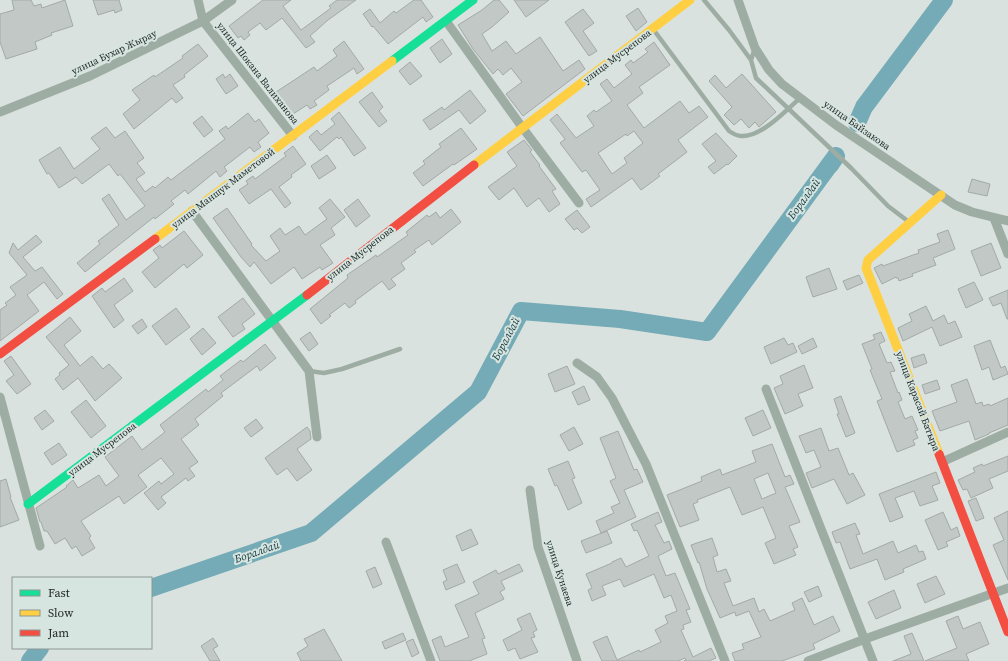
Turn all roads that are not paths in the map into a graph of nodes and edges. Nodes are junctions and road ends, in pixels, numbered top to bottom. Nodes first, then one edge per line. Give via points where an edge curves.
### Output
1 (198, 0) edge
2 (232, 0) edge
3 (472, 0) edge
4 (690, 0) edge
5 (704, 0) edge
6 (738, 0) edge
7 (203, 21) junction
8 (446, 21) junction
9 (652, 29) junction
10 (755, 48) junction
11 (751, 60) junction
12 (800, 98) junction
13 (789, 109) junction
14 (0, 112) edge
15 (522, 127) junction
16 (293, 136) junction
17 (941, 195) junction
18 (579, 202) dead end
19 (192, 210) junction
20 (994, 218) junction
21 (1008, 220) edge
22 (910, 223) junction
23 (1008, 254) edge
24 (273, 321) junction
25 (400, 349) dead end
26 (0, 354) edge
27 (578, 363) dead end
28 (309, 370) junction
29 (766, 389) dead end
30 (0, 397) edge
31 (1008, 432) edge
32 (317, 437) dead end
33 (942, 462) junction
34 (530, 490) dead end
35 (28, 504) junction
36 (386, 542) dead end
37 (40, 546) dead end
38 (1008, 588) edge
39 (993, 594) junction
40 (1008, 632) edge
41 (865, 639) junction
42 (431, 661) edge
43 (577, 661) edge
44 (725, 661) edge
45 (808, 661) edge
46 (873, 661) edge

1 - 7 street, улица Шокана Валиханова
2 - 7 street, улица Бухар Жырау
3 - 8 street, улица Маншук Маметовой
4 - 9 street, улица Мусрепова
5 - 11 lane
6 - 10 street, улица Байзакова
7 - 14 street, улица Бухар Жырау via 90,76
7 - 16 street, улица Шокана Валиханова
8 - 15 street
8 - 16 street, улица Маншук Маметовой
9 - 13 lane via 729,131 740,136 757,133
9 - 15 street, улица Мусрепова
10 - 11 lane
10 - 12 street, улица Байзакова via 769,70
11 - 13 lane via 756,78
12 - 13 lane
12 - 17 street, улица Байзакова
13 - 22 lane via 888,206
15 - 18 street
15 - 24 street, улица Мусрепова
16 - 19 street, улица Маншук Маметовой
17 - 20 street, улица Байзакова via 972,212
17 - 22 street, улица Карасай Батыра
19 - 24 street
19 - 26 street, улица Маншук Маметовой
20 - 21 street, улица Байзакова
20 - 23 street
22 - 33 street, улица Карасай Батыра via 868,260 866,268
24 - 28 street
24 - 35 street, улица Мусрепова
25 - 28 lane via 342,369 324,373
27 - 44 street via 597,378 612,398 646,464
28 - 32 street
29 - 41 street
30 - 35 street
31 - 33 street
33 - 39 street, улица Карасай Батыра
34 - 43 street, улица Кунаева via 538,548
35 - 37 street
36 - 42 street
38 - 39 street
39 - 40 street, улица Карасай Батыра
39 - 41 street
41 - 45 street
41 - 46 street

